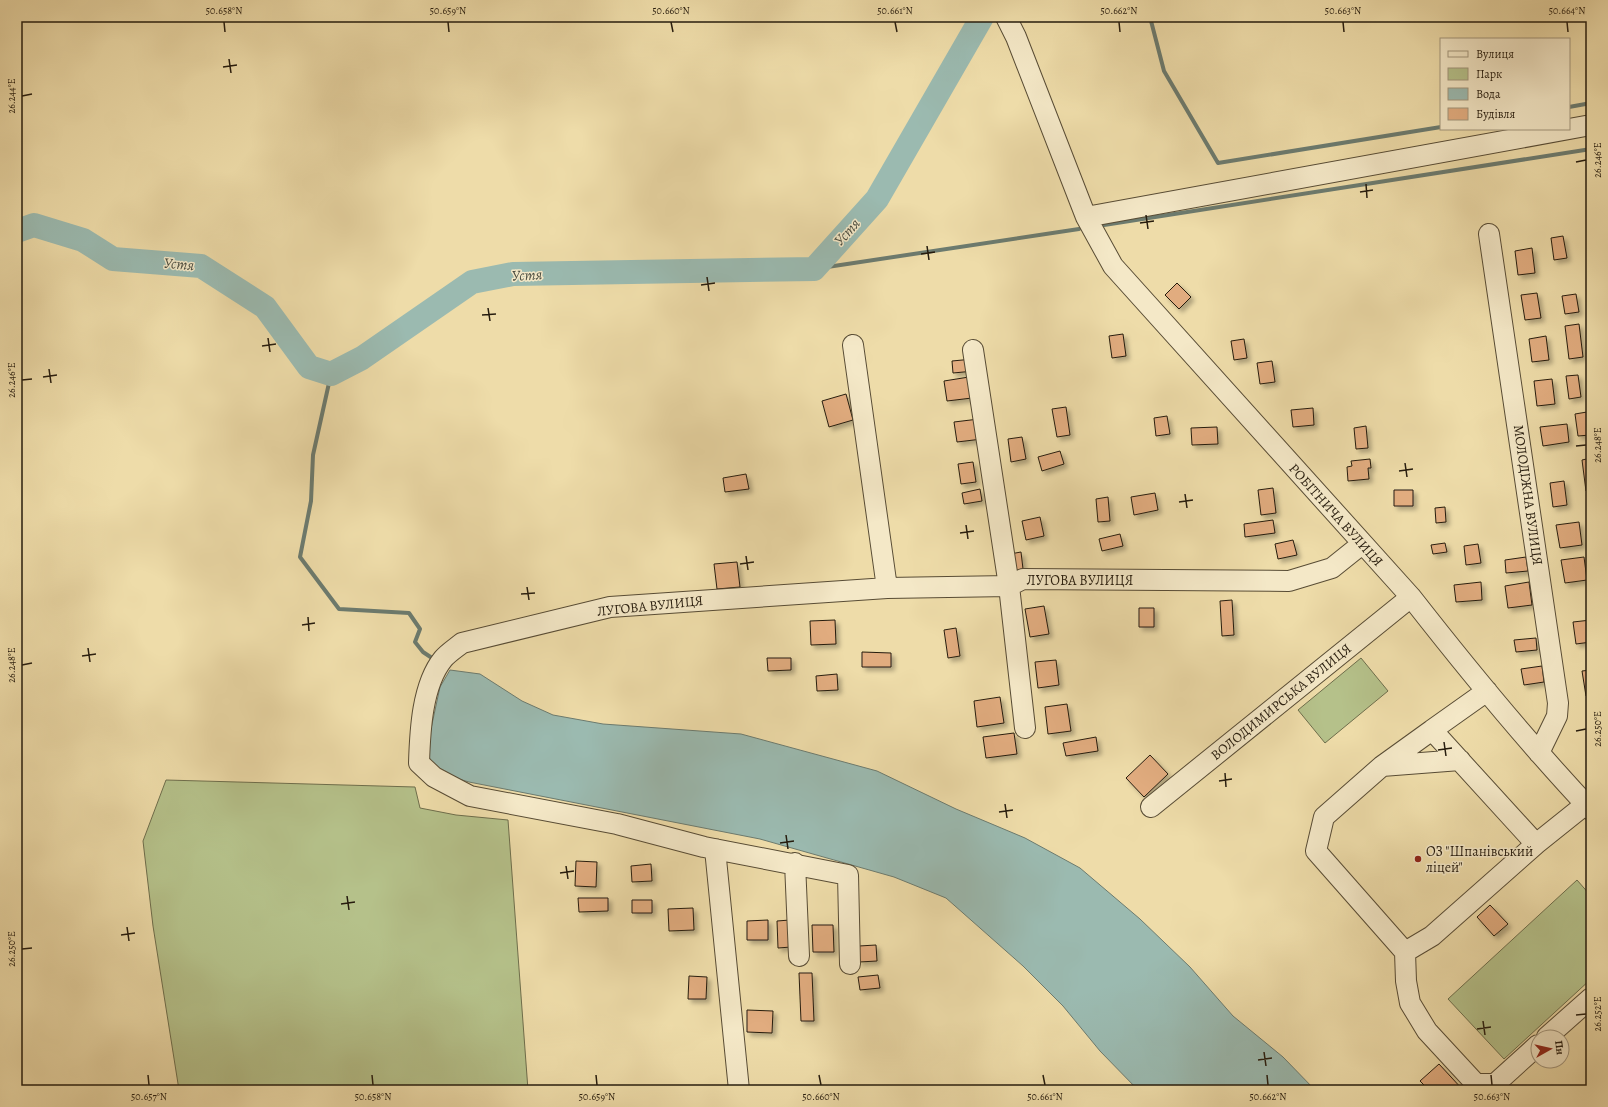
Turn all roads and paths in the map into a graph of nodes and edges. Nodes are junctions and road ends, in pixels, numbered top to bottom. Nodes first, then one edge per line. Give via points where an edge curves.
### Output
1 (1006, 17) edge
2 (1591, 125) edge
3 (1570, 129) edge
4 (1564, 130) edge
5 (1086, 217) junction
6 (1489, 234) dead end
7 (853, 345) dead end
8 (973, 350) dead end
9 (1362, 544) junction
10 (1009, 586) junction
11 (887, 588) junction
12 (1411, 597) junction
13 (1487, 691) junction
14 (1025, 728) dead end
15 (1432, 730) junction
16 (1539, 753) junction
17 (1460, 760) junction
18 (1382, 766) junction
19 (1150, 807) dead end
20 (1588, 807) edge
21 (1536, 844) junction
22 (715, 849) junction
23 (796, 863) junction
24 (1405, 952) junction
25 (799, 956) dead end
26 (850, 964) dead end
27 (1591, 998) edge
28 (1556, 1029) edge
29 (1530, 1052) edge
30 (740, 1090) edge

1 - 5 street, РОБІТНИЧА ВУЛИЦЯ
2 - 3 street
4 - 5 street
5 - 9 street, РОБІТНИЧА ВУЛИЦЯ via 1112,266
6 - 16 street, МОЛОДІЖНА ВУЛИЦЯ via 1558,703 1557,716
7 - 11 street
8 - 10 street
9 - 10 street, ЛУГОВА ВУЛИЦЯ via 1332,568 1289,581 1023,579
9 - 12 street, РОБІТНИЧА ВУЛИЦЯ
10 - 11 street, ЛУГОВА ВУЛИЦЯ
10 - 14 street
11 - 22 street, ЛУГОВА ВУЛИЦЯ via 610,607 462,643 443,659 429,683 420,745 419,763 434,776 470,796 617,824
12 - 13 street, РОБІТНИЧА ВУЛИЦЯ
12 - 19 street, ВОЛОДИМИРСЬКА ВУЛИЦЯ
13 - 15 street
13 - 16 street, РОБІТНИЧА ВУЛИЦЯ
15 - 17 street
15 - 18 street
16 - 20 street, РОБІТНИЧА ВУЛИЦЯ
17 - 18 street
17 - 21 street
18 - 24 street via 1324,817 1316,851
20 - 21 street
21 - 24 street via 1432,936
22 - 23 street, ЛУГОВА ВУЛИЦЯ
22 - 30 street
23 - 25 street
23 - 26 street, ЛУГОВА ВУЛИЦЯ via 848,874
24 - 29 street via 1410,1003 1427,1031 1476,1084 1495,1084
27 - 28 street

